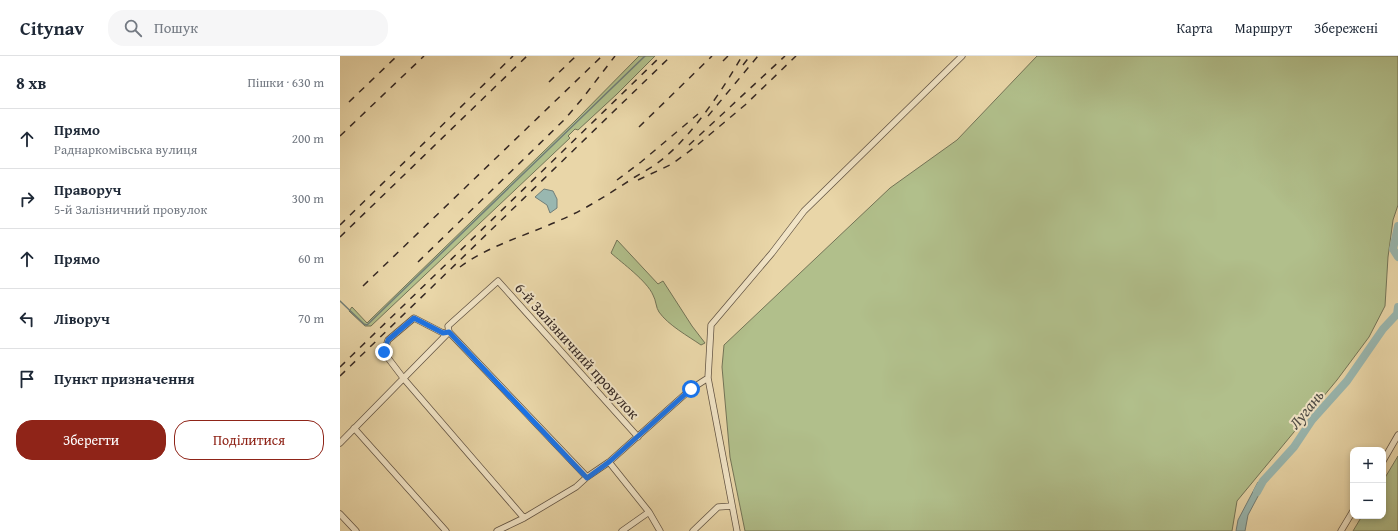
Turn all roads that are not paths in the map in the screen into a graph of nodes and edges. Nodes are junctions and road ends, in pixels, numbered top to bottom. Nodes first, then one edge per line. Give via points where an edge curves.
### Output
1 (962, 56) edge
2 (449, 332) junction
3 (708, 378) junction
4 (404, 379) junction
5 (354, 428) junction
6 (1398, 435) edge
7 (638, 437) junction
8 (340, 443) edge
9 (1386, 456) edge
10 (609, 462) junction
11 (587, 478) junction
12 (732, 506) junction
13 (649, 512) junction
14 (340, 514) edge
15 (1350, 516) edge
16 (524, 518) junction
17 (356, 531) edge
18 (446, 531) edge
19 (497, 531) edge
20 (622, 531) edge
21 (660, 531) edge
22 (693, 531) edge
23 (737, 531) edge
24 (1342, 531) edge

1 - 3 street via 804,211 711,325
2 - 4 street
2 - 4 street via 443,333 414,318 388,340 384,352
2 - 7 street, 6-й Залізничний провулок via 448,326 498,281
2 - 11 street
3 - 7 street via 691,389
3 - 12 street
4 - 5 street
4 - 16 street
5 - 8 street
5 - 18 street
6 - 9 street
7 - 10 street
10 - 11 street
10 - 13 street
11 - 16 street
12 - 22 street via 718,507
12 - 23 street
13 - 20 street
13 - 21 street
14 - 17 street
15 - 24 street
16 - 19 street

